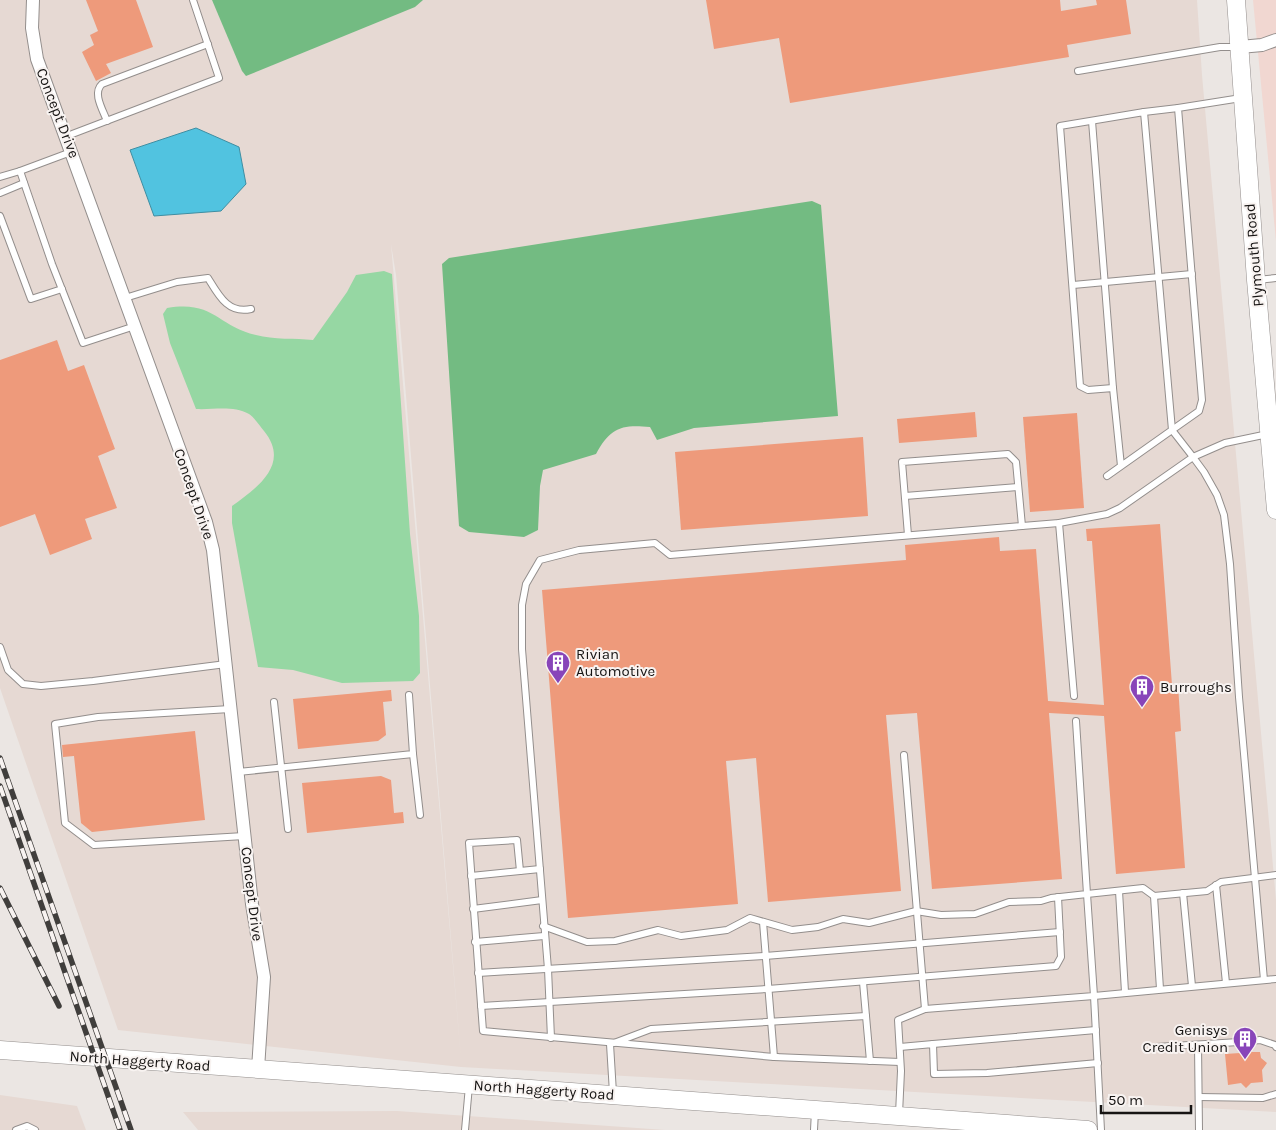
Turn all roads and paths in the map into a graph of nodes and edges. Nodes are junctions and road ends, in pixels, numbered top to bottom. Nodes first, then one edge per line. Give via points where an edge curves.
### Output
1 (33, 0) edge
2 (193, 0) edge
3 (1236, 0) edge
4 (1276, 40) edge
5 (208, 44) junction
6 (1240, 47) junction
7 (1078, 71) dead end
8 (1242, 98) junction
9 (1178, 108) junction
10 (1144, 112) junction
11 (107, 121) junction
12 (1092, 121) junction
13 (67, 136) junction
14 (72, 152) junction
15 (20, 170) junction
16 (0, 177) edge
17 (24, 183) junction
18 (0, 193) edge
19 (0, 216) edge
20 (1192, 274) junction
21 (1158, 277) junction
22 (1276, 278) edge
23 (1256, 280) junction
24 (1105, 282) junction
25 (1073, 285) junction
26 (62, 289) junction
27 (125, 298) junction
28 (251, 310) dead end
29 (135, 326) junction
30 (1113, 388) junction
31 (1172, 430) junction
32 (1272, 438) edge
33 (1193, 457) junction
34 (1121, 466) junction
35 (1107, 476) dead end
36 (1018, 487) junction
37 (905, 496) junction
38 (1276, 510) edge
39 (1059, 523) junction
40 (1022, 526) junction
41 (908, 535) junction
42 (0, 647) edge
43 (226, 664) junction
44 (409, 695) dead end
45 (1074, 696) dead end
46 (274, 702) dead end
47 (230, 709) junction
48 (1076, 721) dead end
49 (413, 754) junction
50 (904, 755) dead end
51 (281, 768) junction
52 (238, 772) junction
53 (420, 815) dead end
54 (288, 829) dead end
55 (244, 836) junction
56 (540, 869) junction
57 (520, 871) junction
58 (1276, 875) edge
59 (472, 876) junction
60 (1254, 879) junction
61 (1216, 885) junction
62 (1119, 891) junction
63 (1183, 893) junction
64 (1087, 894) junction
65 (1154, 896) junction
66 (1058, 897) junction
67 (542, 900) junction
68 (473, 909) junction
69 (916, 912) junction
70 (762, 922) junction
71 (544, 926) junction
72 (1060, 932) junction
73 (544, 936) junction
74 (475, 942) junction
75 (920, 943) junction
76 (766, 956) junction
77 (548, 969) junction
78 (478, 973) junction
79 (923, 977) junction
80 (1276, 979) edge
81 (1264, 980) junction
82 (863, 982) junction
83 (1226, 983) junction
84 (1192, 986) junction
85 (768, 989) junction
86 (1160, 989) junction
87 (1125, 992) junction
88 (1094, 996) junction
89 (550, 1003) junction
90 (480, 1006) junction
91 (925, 1009) junction
92 (866, 1016) junction
93 (771, 1021) junction
94 (1096, 1030) junction
95 (551, 1038) junction
96 (1251, 1041) dead end
97 (1239, 1042) dead end
98 (610, 1044) junction
99 (933, 1044) junction
100 (1198, 1045) junction
101 (900, 1047) junction
102 (1156, 1047) dead end
103 (1276, 1047) edge
104 (0, 1050) edge
105 (774, 1057) junction
106 (870, 1061) junction
107 (900, 1062) junction
108 (1098, 1063) junction
109 (258, 1070) junction
110 (469, 1085) junction
111 (1276, 1094) edge
112 (613, 1096) junction
113 (1199, 1097) junction
114 (815, 1110) junction
115 (899, 1116) junction
116 (16, 1130) edge
117 (36, 1130) edge
118 (465, 1130) edge
119 (814, 1130) edge
120 (1088, 1130) edge
121 (1101, 1130) edge
122 (1199, 1130) edge

1 - 13 street, Concept Drive via 32,28 38,59
2 - 5 lane
3 - 6 street, Plymouth Road
4 - 6 street
5 - 11 lane via 99,86 97,94
5 - 11 lane via 219,78
6 - 7 lane
6 - 8 street, Plymouth Road
8 - 9 lane
8 - 23 street, Plymouth Road
9 - 10 lane
9 - 20 lane
10 - 12 lane
10 - 21 lane
11 - 13 lane
12 - 24 lane
12 - 25 lane via 1060,126
13 - 14 street, Concept Drive
14 - 15 lane
14 - 27 street, Concept Drive
15 - 16 lane
15 - 17 lane
17 - 18 lane
17 - 26 lane
19 - 26 lane via 31,299
20 - 21 lane
20 - 31 lane via 1202,400 1199,411
21 - 24 lane
21 - 31 lane
22 - 23 lane
23 - 32 street, Plymouth Road
24 - 25 lane
24 - 30 lane
25 - 30 lane via 1080,386 1088,390
26 - 29 lane via 83,343
27 - 28 lane via 177,282 208,278 222,302 235,310
27 - 29 street, Concept Drive
29 - 43 street, Concept Drive via 206,522 213,550
30 - 34 lane
31 - 33 lane
31 - 34 lane
32 - 33 lane via 1225,443
32 - 38 street, Plymouth Road
33 - 39 lane via 1120,508 1107,514
33 - 60 lane via 1217,496 1224,515
34 - 35 lane
36 - 37 lane
36 - 37 lane via 1016,462 1008,454 902,462
36 - 40 lane
37 - 41 lane
39 - 40 lane
39 - 45 lane
40 - 41 lane
41 - 56 lane via 670,555 655,543 579,550 540,560 526,584 522,605 522,649
42 - 43 lane via 8,670 23,684 41,686
43 - 47 street, Concept Drive
44 - 49 lane
46 - 51 lane
47 - 52 street, Concept Drive
47 - 55 lane via 55,724 65,823 94,846
48 - 64 lane
49 - 51 lane
49 - 53 lane
50 - 69 lane
51 - 52 lane
51 - 54 lane
52 - 55 street, Concept Drive
55 - 109 street, Concept Drive via 264,977
56 - 57 lane
56 - 67 lane
57 - 59 lane
57 - 59 lane via 517,840 469,843
58 - 60 lane
59 - 68 lane
60 - 61 lane
60 - 81 lane
61 - 63 lane via 1207,891
61 - 83 lane
62 - 64 lane
62 - 65 lane via 1143,888
62 - 87 lane
63 - 65 lane
63 - 84 lane
64 - 66 lane
64 - 88 lane
65 - 86 lane
66 - 69 lane via 1009,902 975,914
66 - 72 lane
67 - 68 lane
67 - 71 lane
68 - 74 lane
69 - 70 lane via 869,923 843,919 792,930
69 - 75 lane
70 - 71 lane via 750,918 727,930 681,936 658,930 615,941 587,942
70 - 76 lane
71 - 73 lane
72 - 75 lane
72 - 79 lane via 1061,957 1056,966
73 - 74 lane
73 - 77 lane
74 - 78 lane
75 - 76 lane
75 - 79 lane
76 - 77 lane
76 - 85 lane
77 - 78 lane
77 - 89 lane
78 - 90 lane
79 - 82 lane
79 - 91 lane
80 - 81 lane
81 - 83 lane
82 - 85 lane
82 - 92 lane
83 - 84 lane
84 - 86 lane
85 - 89 lane
85 - 93 lane
86 - 87 lane
87 - 88 lane
88 - 91 lane
88 - 94 lane
89 - 90 lane
89 - 95 lane
90 - 95 lane via 483,1031
91 - 101 lane via 898,1020
92 - 93 lane
92 - 106 lane
93 - 98 lane via 651,1029
93 - 105 lane
94 - 99 lane
94 - 108 lane
95 - 98 lane
96 - 103 lane via 1260,1040
97 - 100 lane
98 - 105 lane
98 - 112 lane
99 - 101 lane
99 - 108 lane via 934,1074 987,1073
100 - 102 lane
100 - 113 lane
101 - 107 lane
104 - 109 street, North Haggerty Road
105 - 106 lane
106 - 107 lane
107 - 115 lane
108 - 121 lane
109 - 110 street, North Haggerty Road
110 - 112 street, North Haggerty Road
110 - 118 lane
111 - 113 lane via 1263,1098
112 - 114 street, North Haggerty Road
113 - 122 lane
114 - 115 street, North Haggerty Road
114 - 119 lane
115 - 120 street, North Haggerty Road
116 - 117 lane via 27,1126

